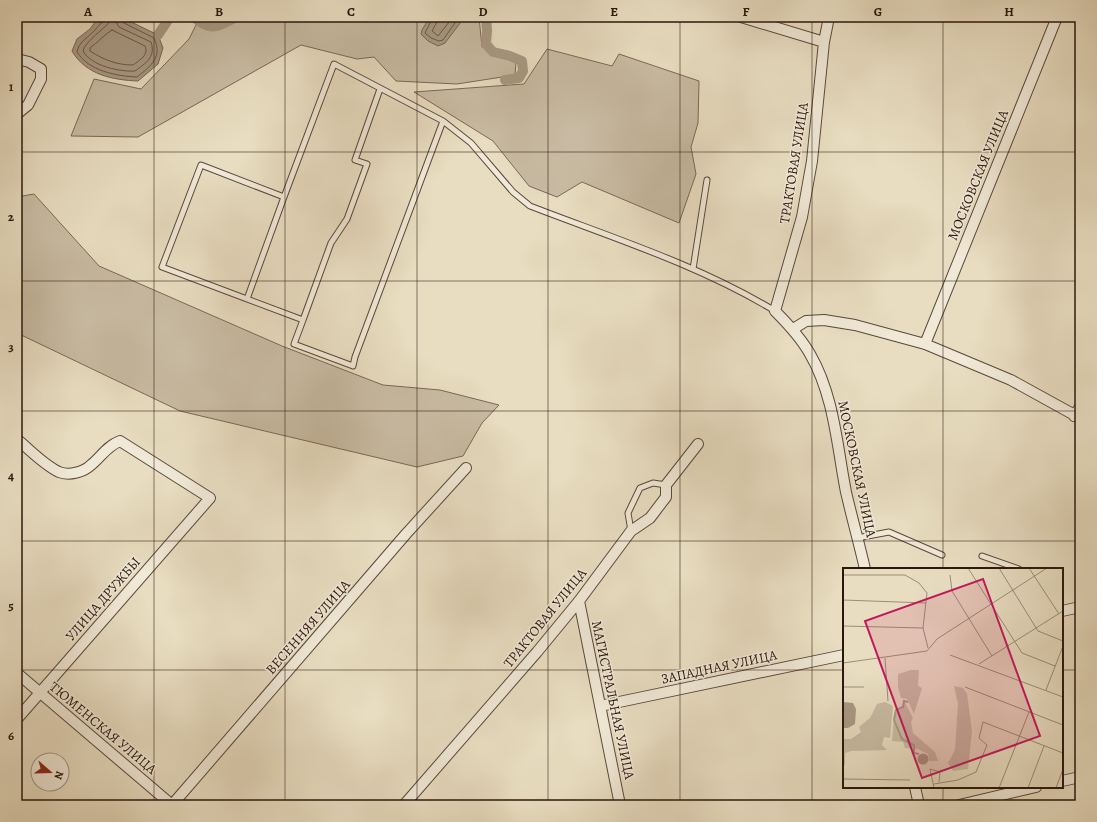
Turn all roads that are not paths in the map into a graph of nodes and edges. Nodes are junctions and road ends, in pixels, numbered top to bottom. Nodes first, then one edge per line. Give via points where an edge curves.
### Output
1 (741, 17) edge
2 (829, 17) edge
3 (1057, 17) edge
4 (824, 42) junction
5 (17, 59) edge
6 (380, 89) junction
7 (17, 114) edge
8 (444, 121) junction
9 (707, 180) dead end
10 (284, 197) junction
11 (693, 269) junction
12 (248, 299) junction
13 (775, 311) junction
14 (303, 320) junction
15 (793, 329) junction
16 (925, 344) junction
17 (1080, 407) edge
18 (1077, 417) edge
19 (17, 439) edge
20 (698, 444) dead end
21 (466, 468) dead end
22 (666, 485) junction
23 (630, 531) junction
24 (858, 538) junction
25 (942, 555) dead end
26 (982, 556) dead end
27 (865, 568) edge
28 (1016, 568) edge
29 (579, 601) junction
30 (1080, 607) edge
31 (1063, 611) edge
32 (843, 655) edge
33 (17, 672) edge
34 (40, 693) junction
35 (600, 706) junction
36 (17, 719) edge
37 (1080, 777) edge
38 (1063, 781) edge
39 (915, 788) edge
40 (1032, 788) edge
41 (172, 805) edge
42 (404, 805) edge
43 (620, 805) edge
44 (919, 805) edge
45 (959, 805) edge

1 - 4 street
2 - 4 street, ТРАКТОВАЯ УЛИЦА
3 - 16 street, МОСКОВСКАЯ УЛИЦА
4 - 13 street, ТРАКТОВАЯ УЛИЦА via 812,161 802,217
5 - 7 street via 41,69 41,79 28,105
6 - 8 lane
6 - 10 lane via 334,64
6 - 14 lane via 355,160 367,164 347,219 331,243
8 - 11 lane via 471,143 513,192 530,206
8 - 14 lane via 353,366 294,344
9 - 11 lane
10 - 12 lane
10 - 12 lane via 201,165 162,267
11 - 13 lane
12 - 14 lane
13 - 15 street, МОСКОВСКАЯ УЛИЦА
15 - 16 street via 806,321 824,320 855,325
15 - 24 street, МОСКОВСКАЯ УЛИЦА via 810,353 821,377
16 - 18 street via 1012,380
17 - 18 street
19 - 34 street, УЛИЦА ДРУЖБЫ via 60,472 75,473 90,466 112,445 120,441 210,498
20 - 22 street, ТРАКТОВАЯ УЛИЦА
21 - 41 street, ВЕСЕННЯЯ УЛИЦА
22 - 23 street, ТРАКТОВАЯ УЛИЦА via 666,496 650,518
22 - 23 lane via 653,483 640,488 628,513
23 - 29 street, ТРАКТОВАЯ УЛИЦА
24 - 25 lane via 889,532
24 - 27 street, МОСКОВСКАЯ УЛИЦА
26 - 28 lane
29 - 35 street, МАГИСТРАЛЬНАЯ УЛИЦА
29 - 42 street, ТРАКТОВАЯ УЛИЦА
30 - 31 street
32 - 35 street, ЗАПАДНАЯ УЛИЦА
33 - 34 street, ТЮМЕНСКАЯ УЛИЦА
34 - 36 street, УЛИЦА ДРУЖБЫ
34 - 41 street, ТЮМЕНСКАЯ УЛИЦА
35 - 43 street, МАГИСТРАЛЬНАЯ УЛИЦА
37 - 38 street
39 - 44 street
40 - 45 street

